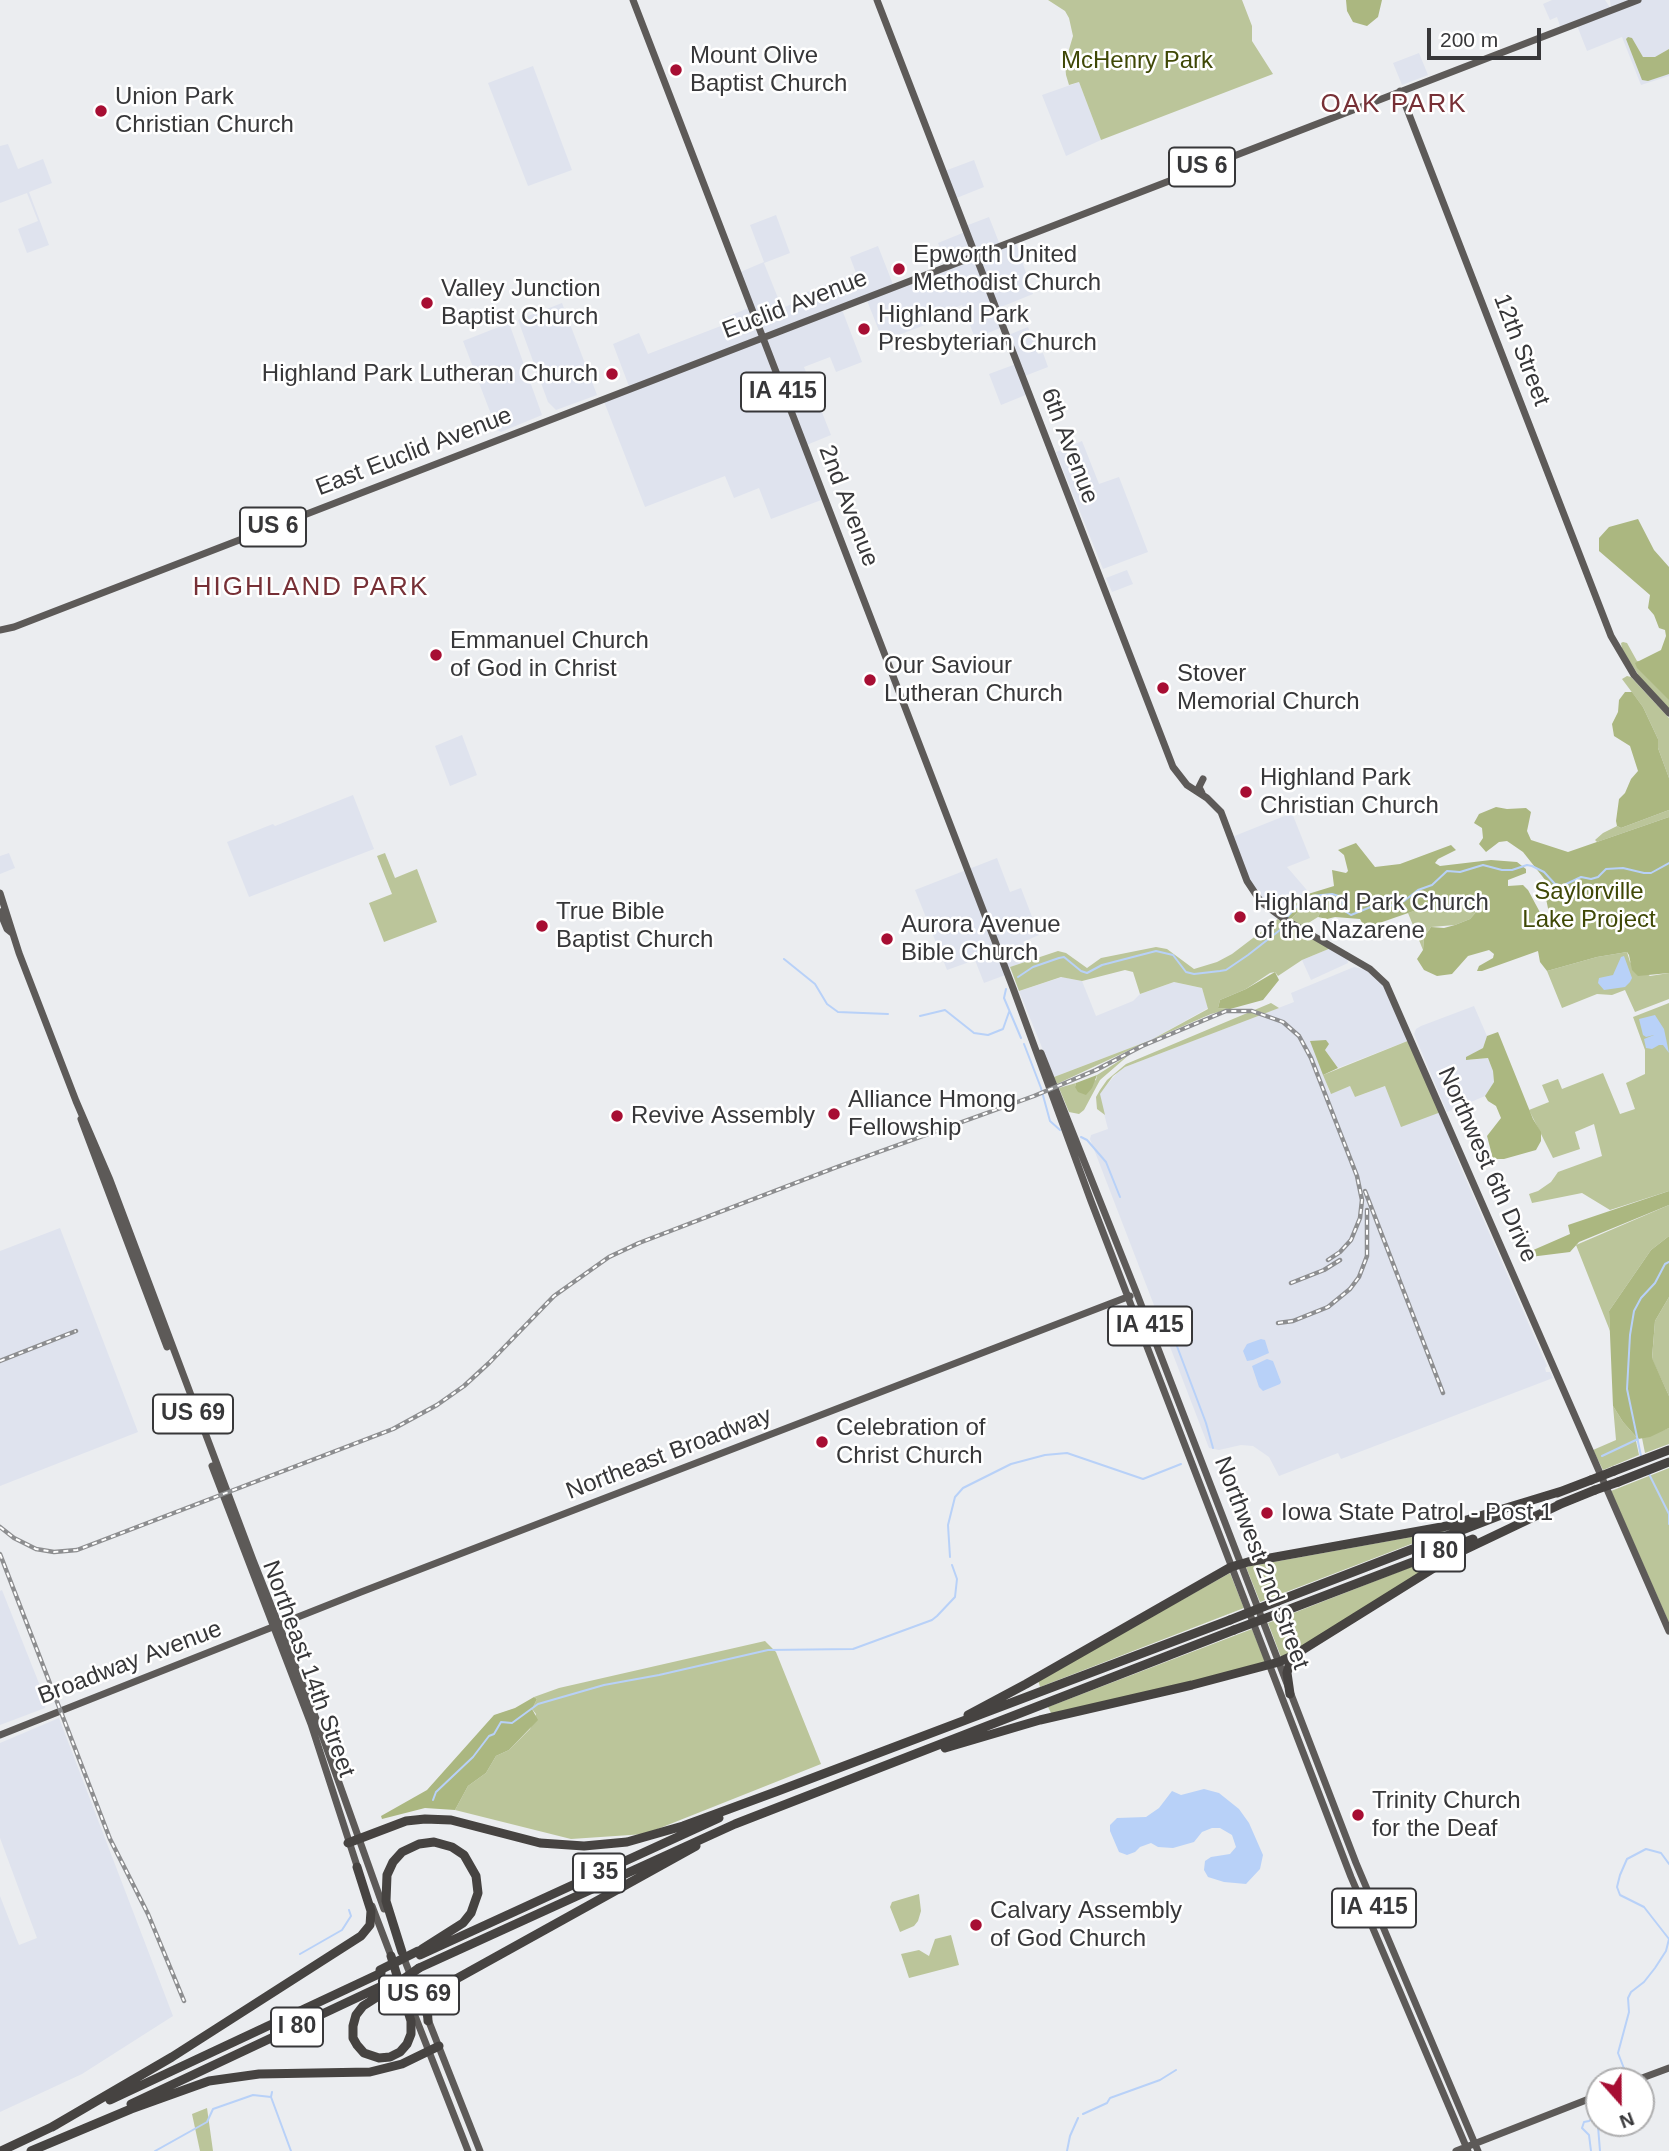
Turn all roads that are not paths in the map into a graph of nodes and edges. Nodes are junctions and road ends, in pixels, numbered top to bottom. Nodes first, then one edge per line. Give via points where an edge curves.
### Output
1 (633, 0) edge
2 (877, 0) edge
3 (1638, 0) edge
4 (1400, 91) junction
5 (975, 256) junction
6 (762, 338) junction
7 (710, 358) joint
8 (14, 627) junction
9 (0, 630) edge
10 (0, 636) edge
11 (1669, 713) edge
12 (1203, 779) dead end
13 (1186, 785) joint
14 (1205, 796) junction
15 (967, 869) joint
16 (0, 893) edge
17 (0, 912) edge
18 (12, 933) junction
19 (1013, 988) junction
20 (76, 1101) junction
21 (1137, 1294) junction
22 (1128, 1297) junction
23 (1669, 1450) edge
24 (1665, 1463) edge
25 (1562, 1491) junction
26 (1563, 1503) junction
27 (1236, 1565) junction
28 (277, 1626) junction
29 (1669, 1631) edge
30 (1306, 1648) junction
31 (1274, 1664) junction
32 (1290, 1693) junction
33 (1031, 1696) joint
34 (0, 1735) edge
35 (870, 1757) junction
36 (877, 1770) junction
37 (778, 1791) junction
38 (785, 1805) junction
39 (359, 1838) junction
40 (348, 1843) junction
41 (357, 1867) junction
42 (402, 1952) junction
43 (419, 1953) junction
44 (391, 1956) junction
45 (387, 1987) junction
46 (428, 2021) junction
47 (439, 2046) junction
48 (429, 2052) junction
49 (177, 2087) junction
50 (1585, 2101) edge
51 (52, 2127) junction
52 (1476, 2147) edge
53 (1467, 2149) edge
54 (3, 2150) edge
55 (31, 2151) edge
56 (468, 2151) edge
57 (480, 2151) edge
58 (1456, 2151) edge

1 - 6 main road, 2nd Avenue
2 - 5 main road, 6th Avenue
3 - 4 main road, Euclid Avenue / US 6
4 - 5 main road, Euclid Avenue / US 6
4 - 11 main road, 12th Street via 1606,624 1634,675
5 - 6 main road, Euclid Avenue / US 6
5 - 13 main road, 6th Avenue via 1170,761
6 - 7 main road, Euclid Avenue / US 6
6 - 15 main road, 2nd Avenue / IA 415
7 - 8 main road, East Euclid Avenue / US 6
8 - 9 main road, East Euclid Avenue / US 6
8 - 10 main road, East Euclid Avenue / US 6
12 - 14 main road via 1199,787
13 - 14 main road, Northwest 6th Drive
14 - 29 main road, Northwest 6th Drive via 1225,819 1247,881 1261,902 1375,973 1391,993
15 - 19 main road, Northwest 2nd Street / IA 415
16 - 18 main road, US 69
17 - 18 main road, US 69
18 - 20 main road, US 69
19 - 21 main road, Northwest 2nd Street / IA 415
19 - 22 main road, Northwest 2nd Street / IA 415
20 - 28 main road, Northeast 14th Street / US 69
20 - 28 main road, Northeast 14th Street / US 69 via 110,1201
21 - 22 main road, Northeast Broadway
21 - 27 main road, Northwest 2nd Street / IA 415
22 - 27 main road, Northwest 2nd Street / IA 415
22 - 28 main road, Northeast Broadway
23 - 25 highway, I 80, bridge
24 - 26 highway, I 80, bridge
25 - 27 highway via 1447,1526
25 - 33 highway, I 80, bridge
26 - 30 highway via 1458,1553
26 - 36 highway, I 80, bridge
27 - 31 main road, Northwest 2nd Street / IA 415
27 - 35 highway via 982,1709
28 - 34 main road, Broadway Avenue
28 - 39 main road, Northeast 14th Street / US 69
28 - 40 main road, Northeast 14th Street / US 69
30 - 31 highway
30 - 32 highway via 1288,1666
31 - 32 main road, Northwest 2nd Street / IA 415
31 - 36 highway via 1040,1720
31 - 53 main road, Northwest 2nd Street / IA 415 via 1378,1944
32 - 52 main road, Northwest 2nd Street / IA 415 via 1360,1874
33 - 35 highway, I 35
35 - 37 highway, I 35
36 - 38 highway, I 80
37 - 39 highway via 649,1837 613,1845 540,1843 443,1819 414,1819
37 - 43 highway, I 35
38 - 45 highway, I 80, bridge via 673,1850
38 - 46 highway via 661,1864 443,1986 429,2000
39 - 40 highway
39 - 42 main road, Northeast 14th Street / US 69
40 - 41 main road, Northeast 14th Street / US 69
41 - 44 main road, Northeast 14th Street / US 69
41 - 51 highway via 370,1911 366,1932 172,2057
42 - 43 highway via 386,1901 387,1875 402,1852 434,1842 458,1850 471,1865 478,1882 477,1902 457,1928
42 - 46 main road, Northeast 14th Street / US 69
43 - 51 highway, I 80, bridge
44 - 45 highway via 411,2034 400,2052 379,2058 357,2045 353,2026 362,2006
44 - 48 main road, Northeast 14th Street / US 69
45 - 49 highway, I 80 via 207,2068
46 - 47 main road, Northeast 14th Street / US 69
47 - 48 highway
47 - 57 main road, Northeast 14th Street / US 69
48 - 49 highway via 370,2072 260,2074
48 - 56 main road, Northeast 14th Street / US 69
49 - 55 highway
50 - 52 main road
51 - 54 highway, I 80
52 - 53 main road
53 - 58 main road

